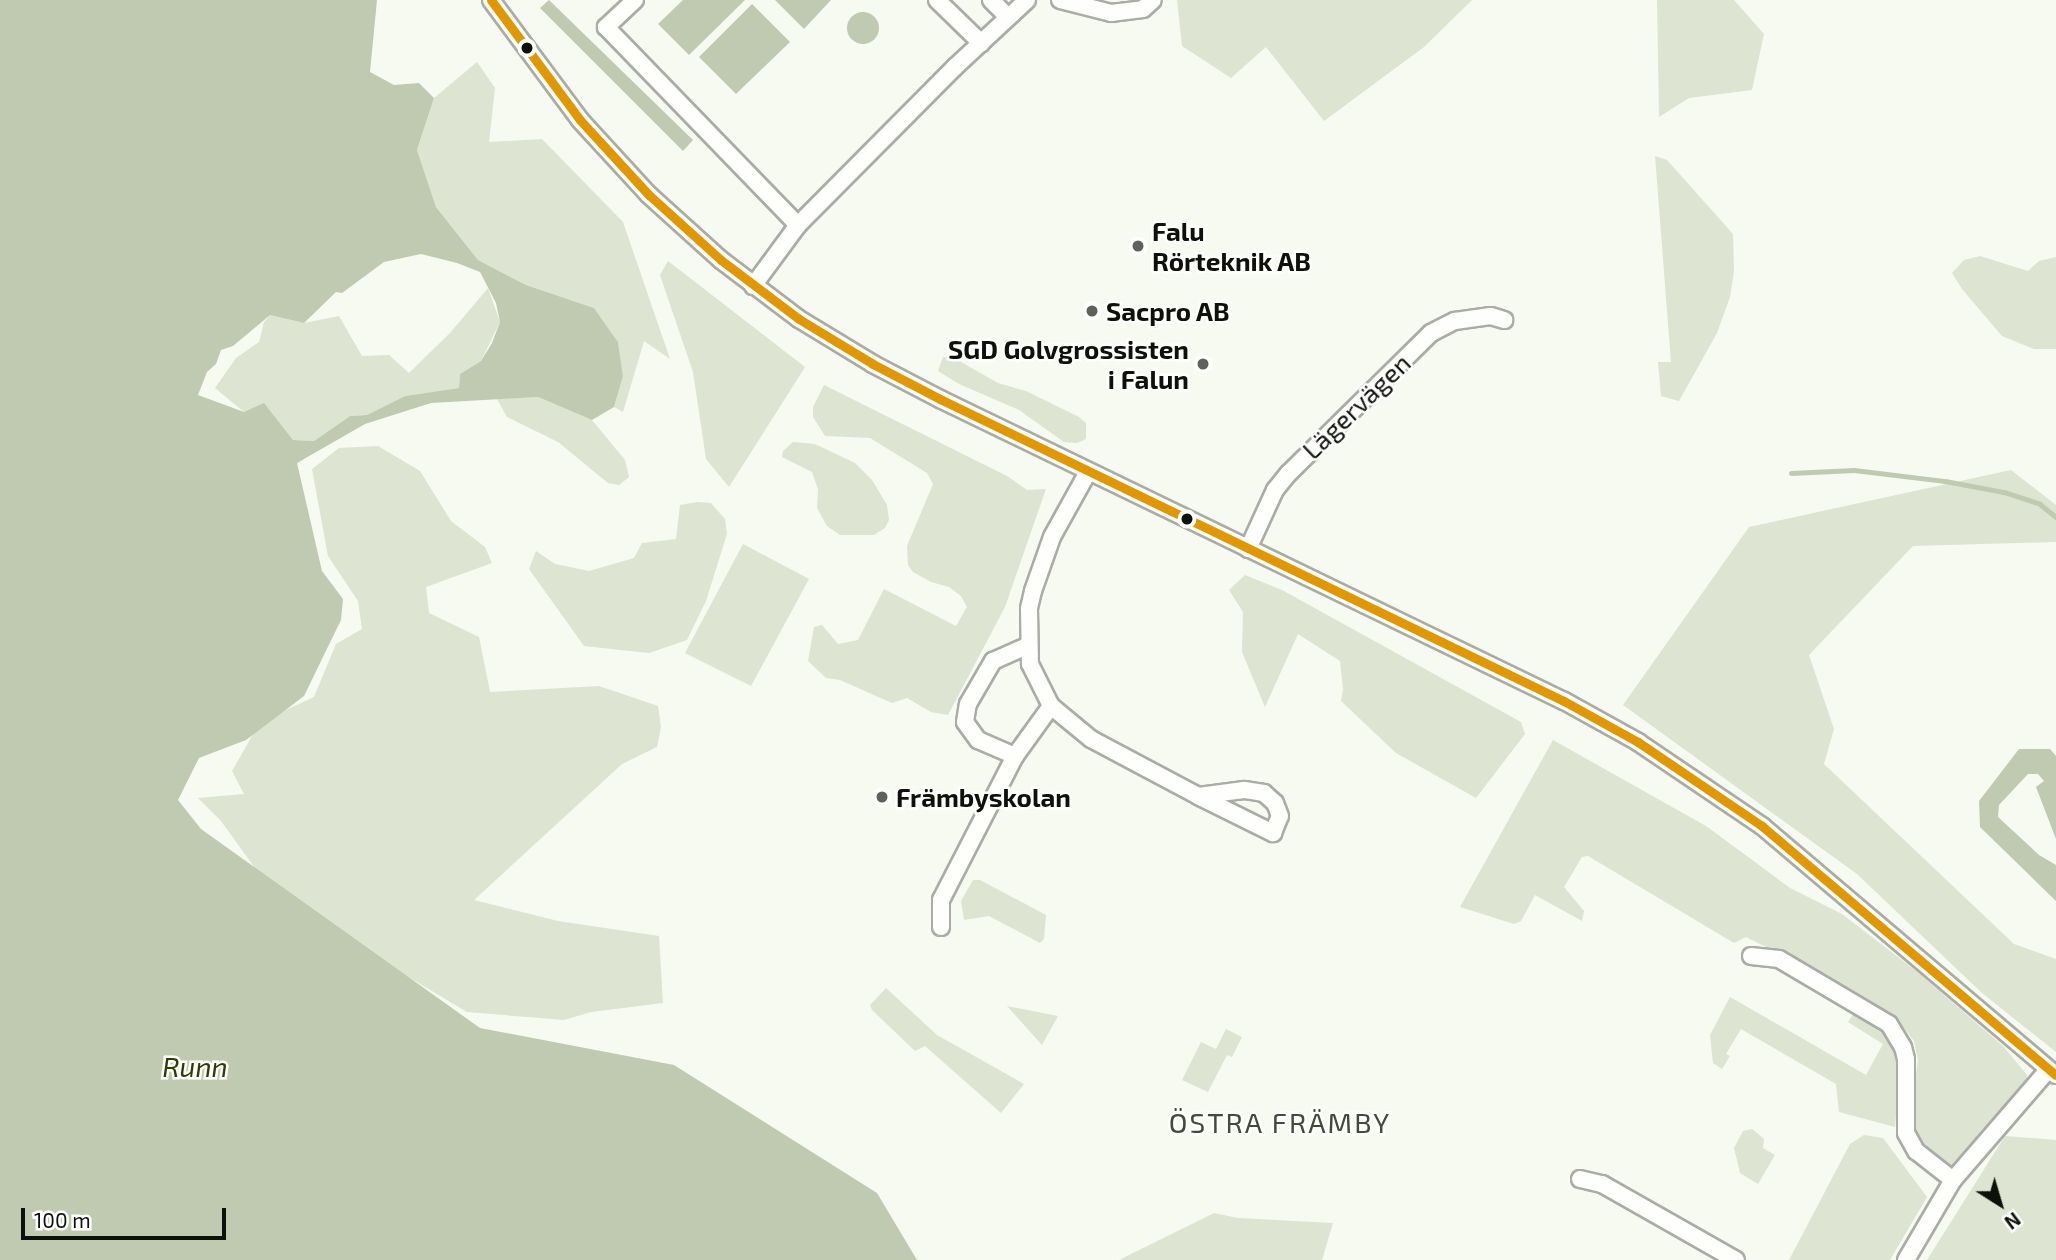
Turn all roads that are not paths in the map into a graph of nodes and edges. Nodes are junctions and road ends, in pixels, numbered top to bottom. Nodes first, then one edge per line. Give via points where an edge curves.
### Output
1 (491, 0) edge
2 (635, 0) edge
3 (937, 0) edge
4 (991, 0) edge
5 (1027, 0) edge
6 (1060, 0) edge
7 (1153, 0) edge
8 (1009, 17) junction
9 (981, 43) junction
10 (798, 225) junction
11 (753, 286) junction
12 (1504, 320) dead end
13 (1088, 472) junction
14 (1248, 549) junction
15 (1027, 646) junction
16 (1051, 706) junction
17 (1015, 756) junction
18 (1198, 796) dead end
19 (941, 927) dead end
20 (1751, 957) dead end
21 (2052, 1073) edge
22 (1580, 1179) dead end
23 (1954, 1180) junction
24 (1736, 1260) edge
25 (1906, 1260) edge

1 - 11 street via 611,156 683,228
2 - 10 street via 606,27
3 - 9 street
4 - 8 street
5 - 8 street
6 - 7 street via 1111,13 1143,9
8 - 9 street
9 - 10 street
10 - 11 street
11 - 13 street via 873,364
12 - 14 street, Lägervägen via 1491,316 1455,321 1431,333 1289,473 1275,490
13 - 14 street
13 - 15 street via 1038,573 1029,609
14 - 21 street via 1564,701 1701,782 1797,855
15 - 16 street via 1030,664
15 - 17 street via 993,662 968,704 965,722 978,740
16 - 17 street
16 - 18 street via 1091,739
17 - 19 street via 940,900
20 - 23 street via 1779,959 1889,1024 1906,1059 1906,1133 1916,1151
21 - 23 street
22 - 24 street via 1602,1184
23 - 25 street

